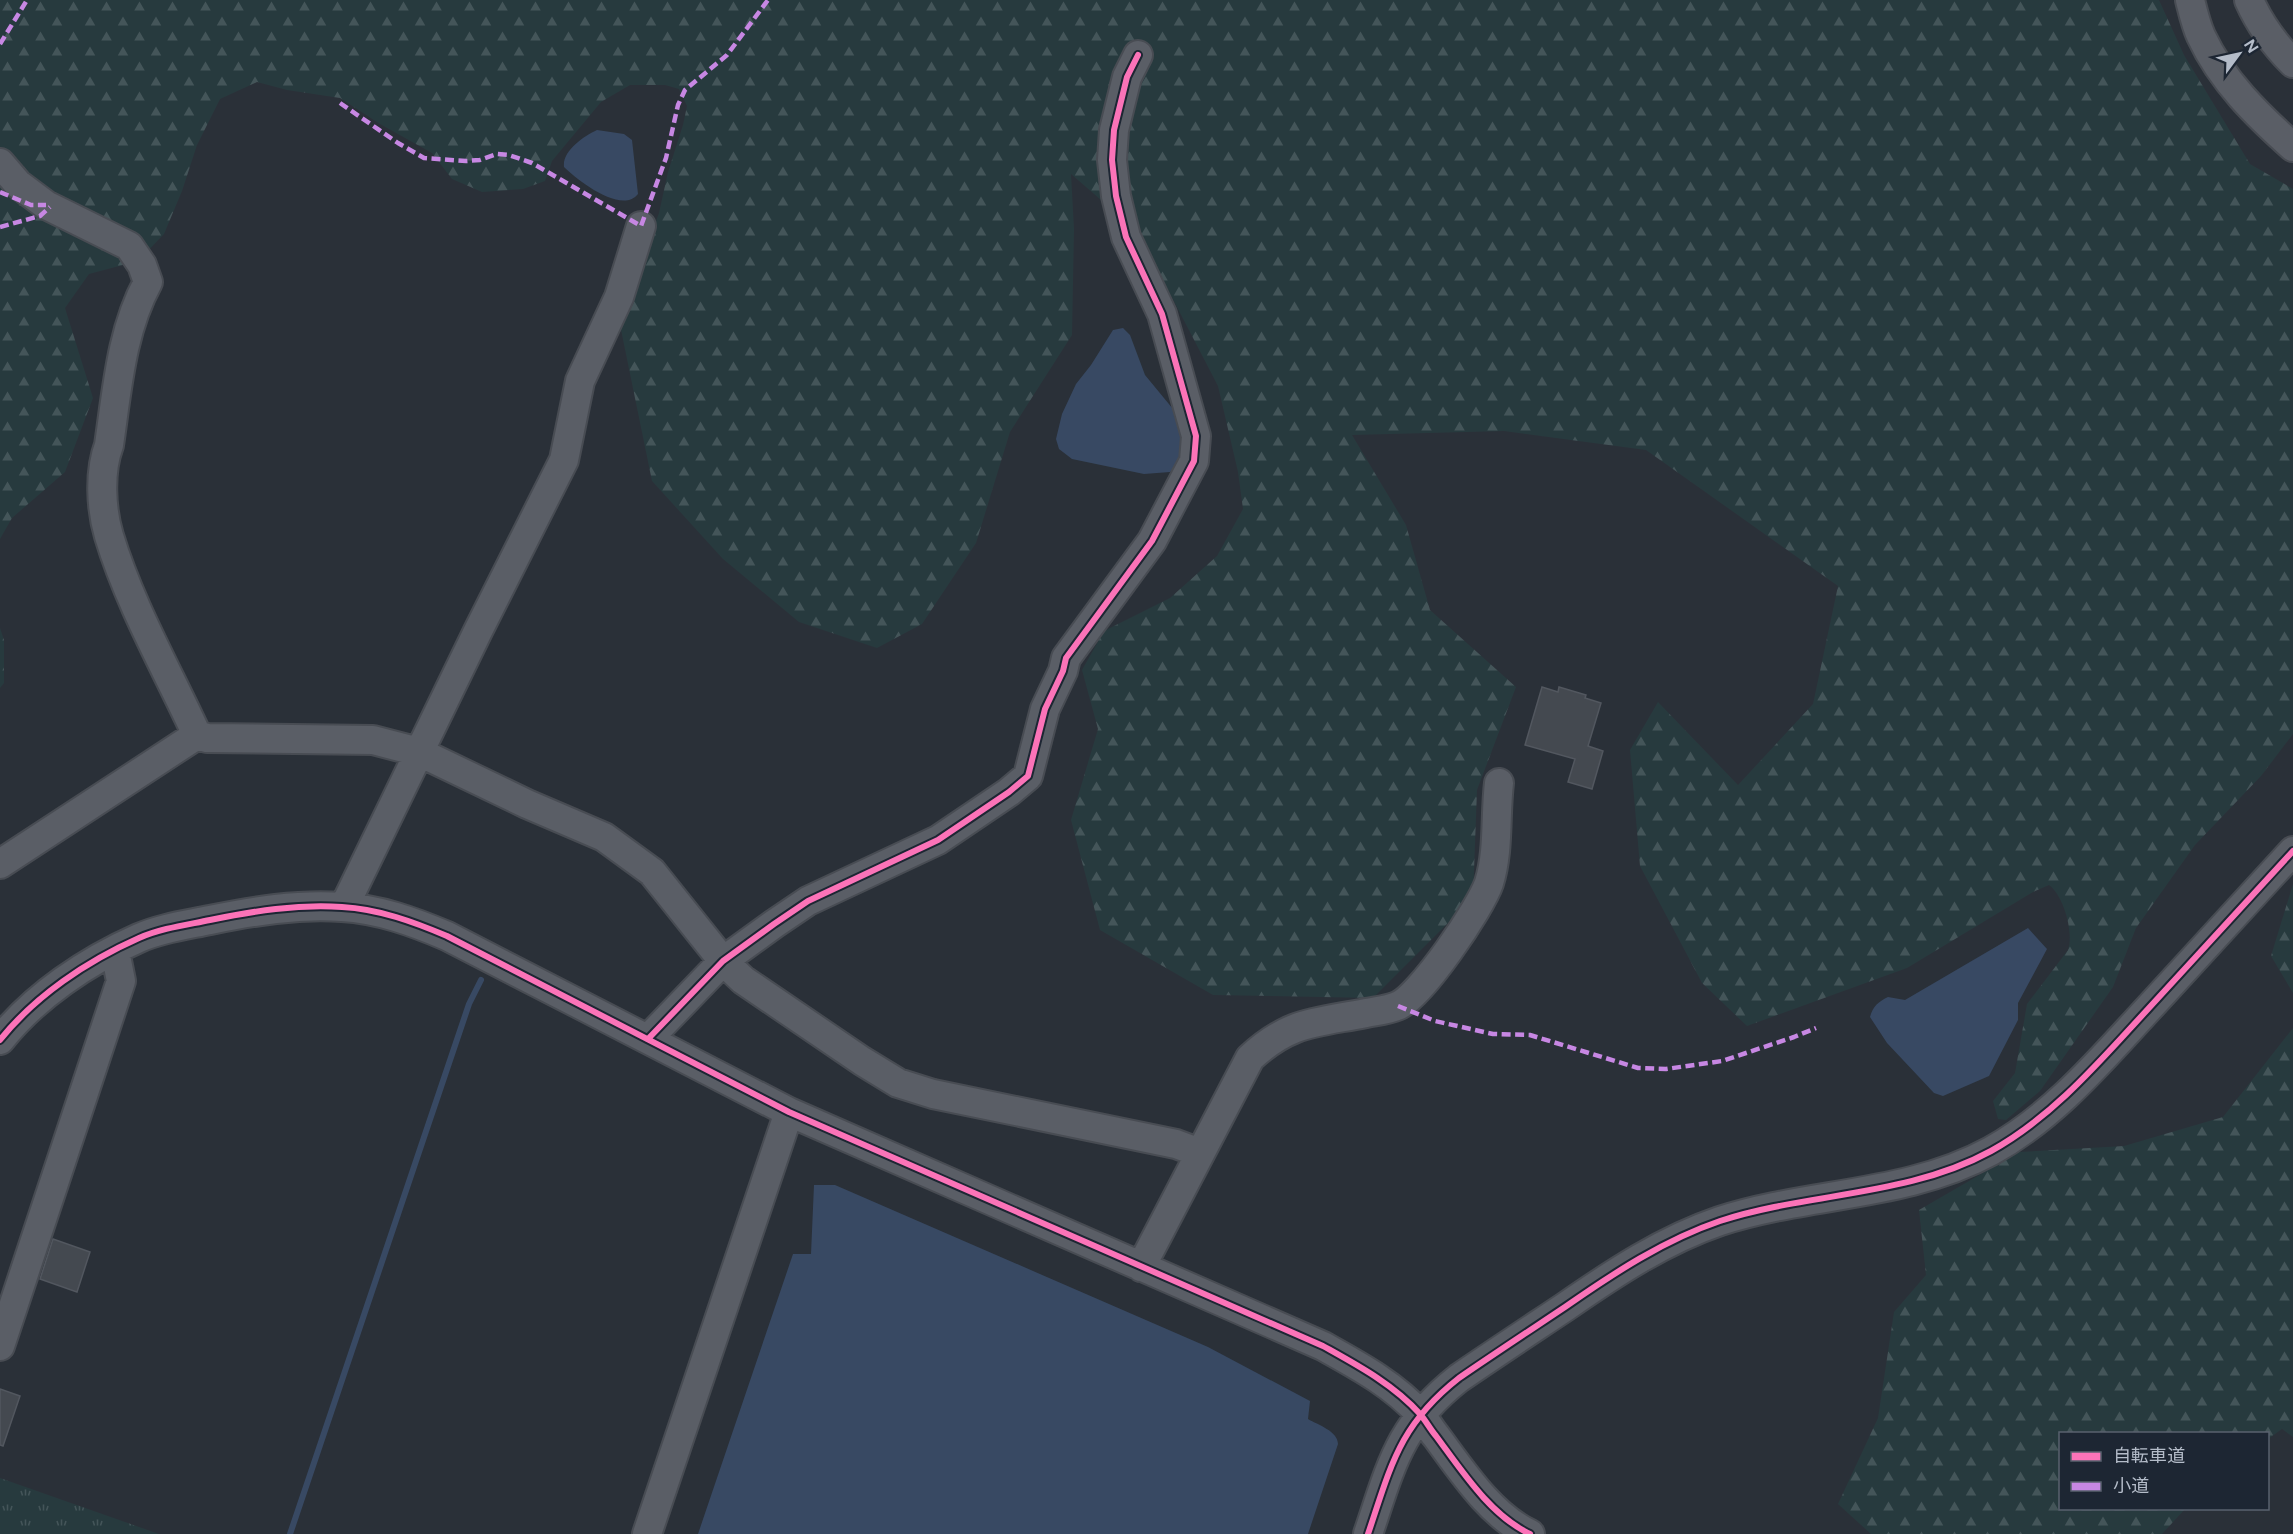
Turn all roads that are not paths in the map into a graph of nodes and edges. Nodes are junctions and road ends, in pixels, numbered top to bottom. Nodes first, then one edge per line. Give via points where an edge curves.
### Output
1 (2190, 0) edge
2 (2249, 0) edge
3 (1138, 55) dead end
4 (2293, 63) edge
5 (2293, 147) edge
6 (0, 163) edge
7 (641, 226) dead end
8 (198, 735) junction
9 (419, 753) junction
10 (1500, 783) dead end
11 (2293, 851) edge
12 (0, 864) edge
13 (344, 907) junction
14 (115, 951) junction
15 (723, 961) junction
16 (648, 1039) junction
17 (0, 1040) edge
18 (789, 1112) junction
19 (1200, 1153) junction
20 (1141, 1267) junction
21 (0, 1346) edge
22 (1420, 1414) junction
23 (647, 1534) edge
24 (1368, 1534) edge
25 (1530, 1534) edge

1 - 5 street via 2200,35 2225,76 2255,114
2 - 4 street via 2273,43
3 - 15 street via 1127,76 1114,130 1116,196 1126,237 1162,314 1196,436 1194,461 1141,557 1066,658 1045,709 1028,776 938,840 808,901
6 - 8 street via 18,184 46,205 129,246 148,282 125,345 103,461 104,501 109,535 126,583
7 - 9 street via 619,297 580,381 564,460
8 - 9 street via 373,740
8 - 12 street
9 - 13 street
9 - 15 street via 604,837 652,872
10 - 19 street via 1489,882 1424,984 1398,1006 1301,1025 1269,1041 1250,1058
11 - 22 street via 2100,1062 2061,1101 2016,1136 1960,1167 1931,1177 1751,1213 1665,1244 1459,1378
13 - 14 street via 295,906 172,927
13 - 16 street via 373,911 447,936
14 - 17 street via 45,996
14 - 21 street via 122,981
15 - 16 street
15 - 19 street via 743,980 898,1083 933,1094 1176,1144
16 - 18 street
18 - 20 street
18 - 23 street
19 - 20 street
20 - 22 street via 1323,1346 1374,1375
22 - 24 street via 1394,1457
22 - 25 street via 1489,1502

